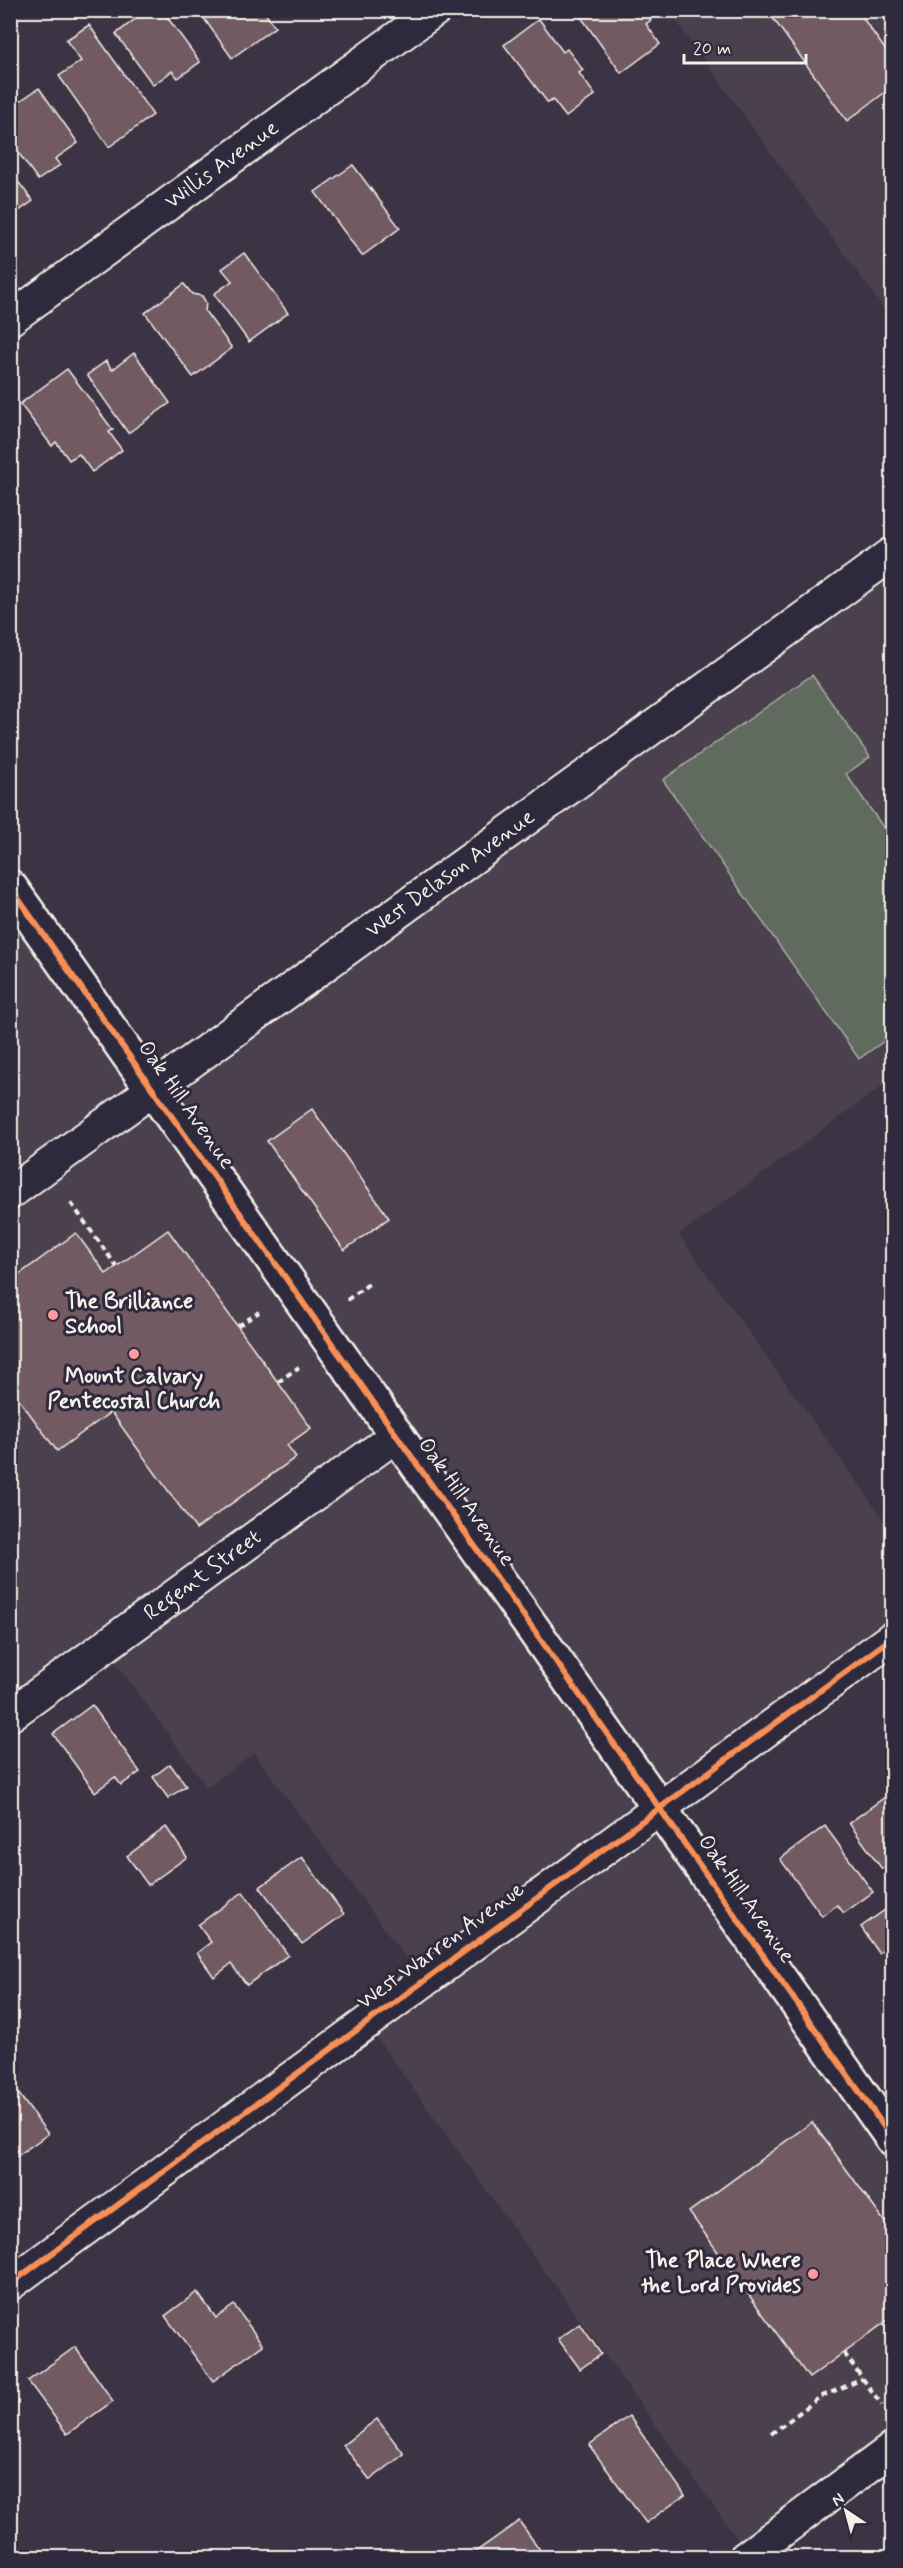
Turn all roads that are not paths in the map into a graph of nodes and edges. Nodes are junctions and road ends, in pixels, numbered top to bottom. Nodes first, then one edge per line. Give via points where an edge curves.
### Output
1 (435, 10) edge
2 (10, 319) edge
3 (892, 554) edge
4 (10, 887) edge
5 (154, 1089) junction
6 (10, 1193) edge
7 (397, 1436) junction
8 (892, 1638) edge
9 (10, 1715) edge
10 (659, 1808) junction
11 (892, 2138) edge
12 (10, 2284) edge
13 (892, 2449) edge
14 (745, 2558) edge

1 - 2 street, Willis Avenue
3 - 5 street, West Delason Avenue
4 - 5 street, Oak Hill Avenue
5 - 6 street, West Delason Avenue
5 - 7 street, Oak Hill Avenue
7 - 9 street, Regent Street
7 - 10 street, Oak Hill Avenue
8 - 10 street, West Warren Avenue
10 - 11 street, Oak Hill Avenue
10 - 12 street, West Warren Avenue
13 - 14 street

